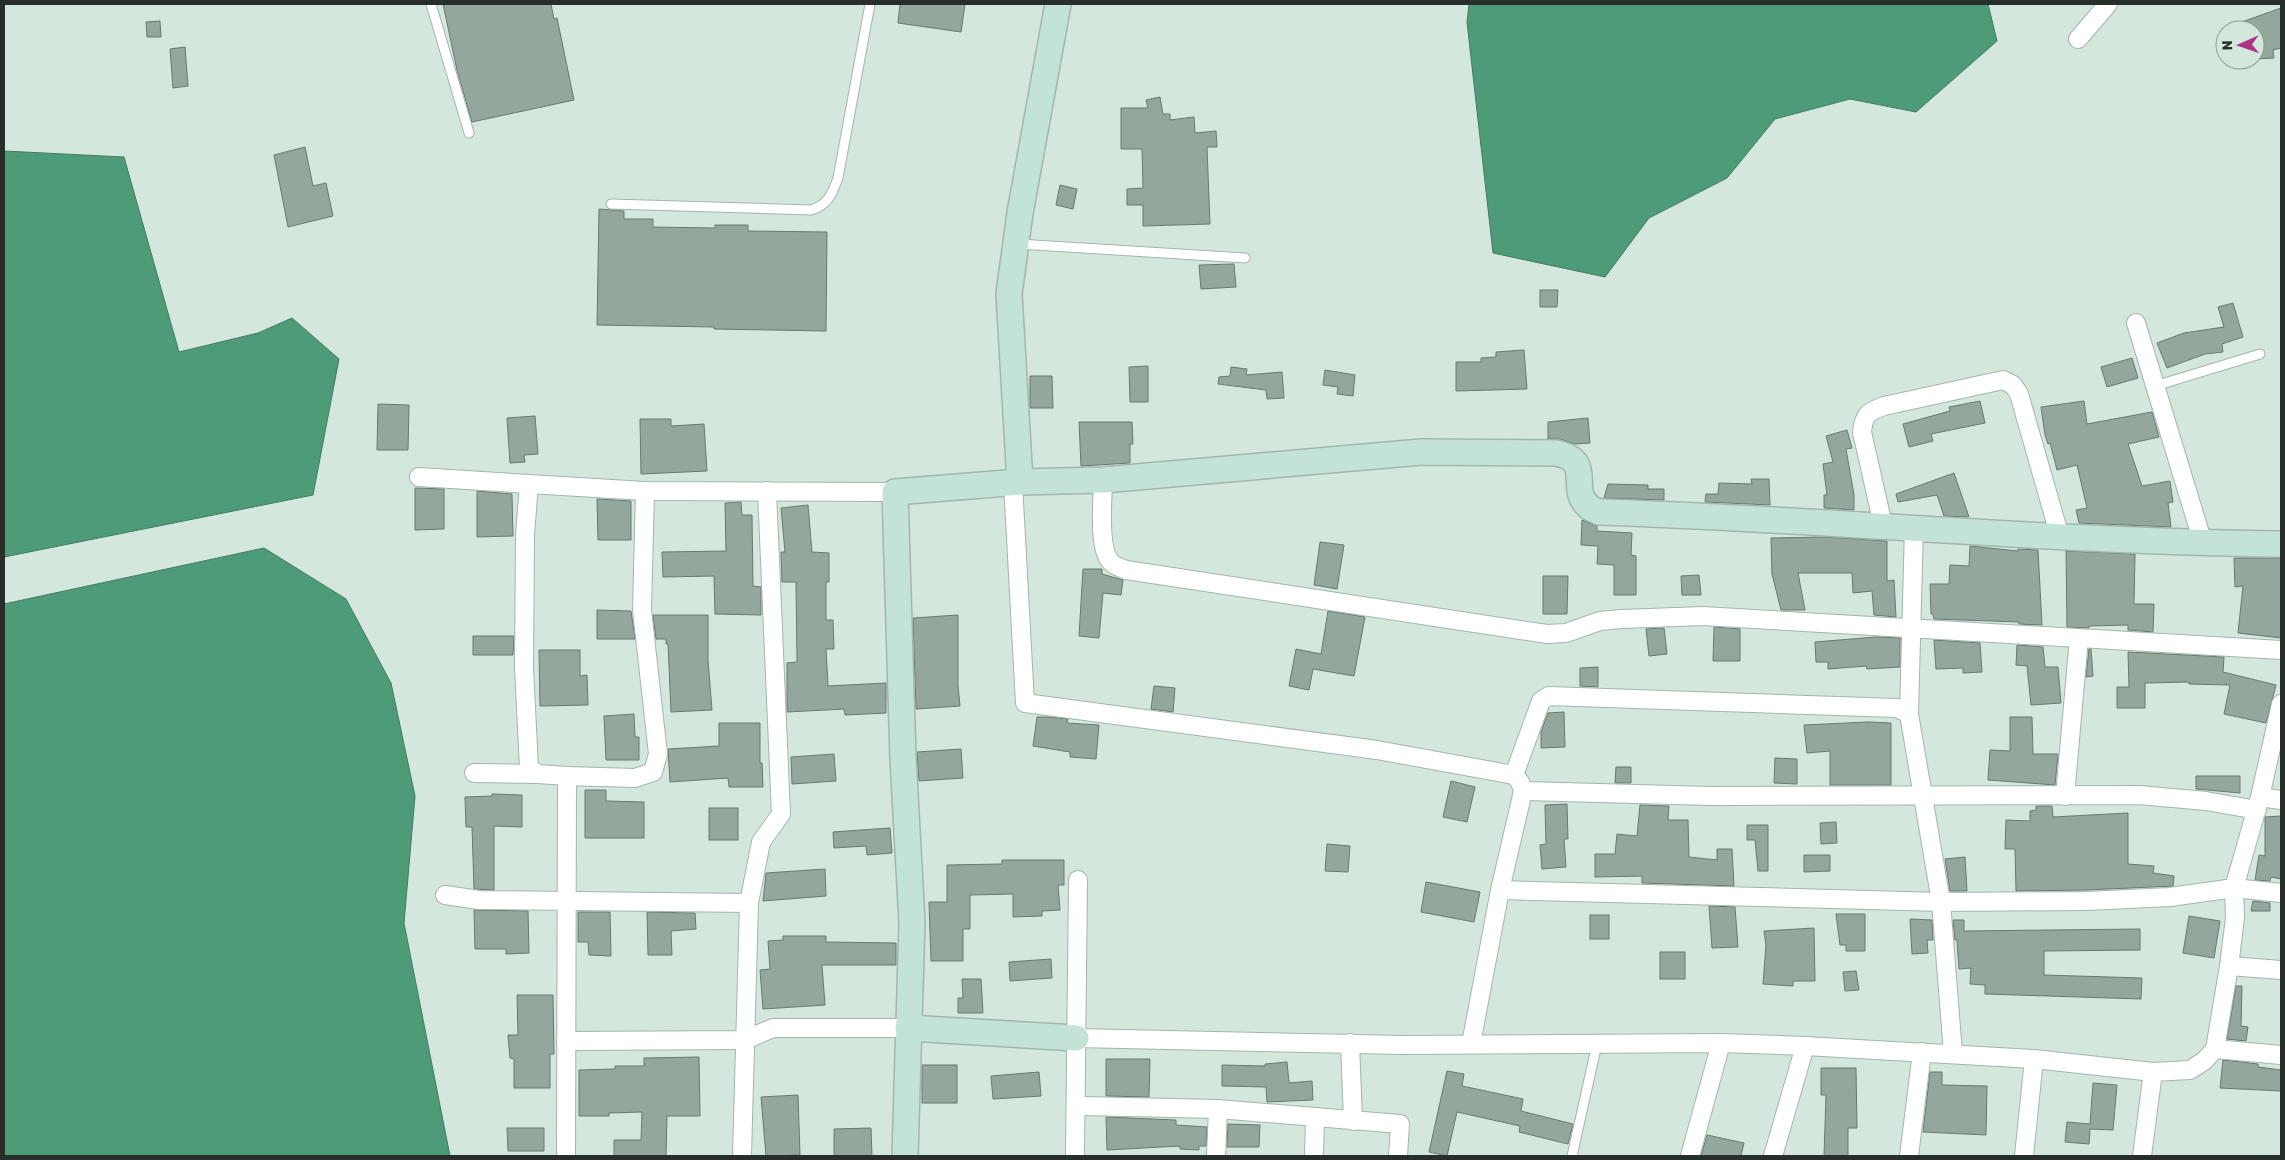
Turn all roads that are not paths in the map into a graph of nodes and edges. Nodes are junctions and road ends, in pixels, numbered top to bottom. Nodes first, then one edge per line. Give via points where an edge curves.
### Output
1 (431, 4) edge
2 (870, 4) edge
3 (1058, 4) edge
4 (2108, 4) edge
5 (2078, 39) dead end
6 (469, 132) dead end
7 (611, 204) dead end
8 (1016, 244) junction
9 (1245, 258) dead end
10 (2136, 323) dead end
11 (2260, 354) dead end
12 (2155, 386) junction
13 (419, 477) dead end
14 (1103, 480) junction
15 (1016, 482) junction
16 (529, 484) junction
17 (644, 491) junction
18 (768, 491) junction
19 (895, 492) junction
20 (1883, 525) junction
21 (1914, 527) junction
22 (2060, 538) junction
23 (2203, 543) junction
24 (2281, 544) edge
25 (1911, 629) junction
26 (2079, 638) junction
27 (2281, 650) edge
28 (2281, 709) edge
29 (1909, 714) junction
30 (474, 773) dead end
31 (538, 774) junction
32 (1514, 775) junction
33 (567, 776) junction
34 (1523, 791) junction
35 (1922, 796) junction
36 (2065, 796) junction
37 (2281, 800) edge
38 (2259, 803) junction
39 (1078, 880) dead end
40 (2234, 888) junction
41 (1500, 890) junction
42 (2281, 893) edge
43 (445, 895) dead end
44 (566, 902) junction
45 (1942, 902) junction
46 (749, 903) junction
47 (2229, 966) junction
48 (2281, 970) edge
49 (908, 1028) junction
50 (1076, 1038) junction
51 (746, 1040) junction
52 (566, 1041) junction
53 (1350, 1043) junction
54 (1721, 1043) junction
55 (1470, 1044) junction
56 (1597, 1044) junction
57 (1806, 1046) junction
58 (2215, 1049) junction
59 (1922, 1052) junction
60 (1953, 1053) junction
61 (2281, 1055) edge
62 (2034, 1059) junction
63 (2153, 1072) junction
64 (1082, 1106) dead end
65 (1218, 1109) junction
66 (1315, 1117) junction
67 (1353, 1121) junction
68 (566, 1156) edge
69 (742, 1156) edge
70 (905, 1156) edge
71 (1075, 1156) edge
72 (1216, 1156) edge
73 (1314, 1156) edge
74 (1398, 1156) edge
75 (1572, 1156) edge
76 (1690, 1156) edge
77 (1773, 1156) edge
78 (1909, 1156) edge
79 (2024, 1156) edge
80 (2142, 1156) edge

1 - 6 lane
2 - 7 lane via 838,178 832,196 822,206 812,210
3 - 8 street
4 - 5 street
8 - 9 lane
8 - 15 street via 1009,294
10 - 12 street
11 - 12 lane
12 - 23 street
13 - 16 street
14 - 15 street
14 - 20 street via 1421,452 1556,452 1570,456 1578,464 1582,497 1588,506 1599,512
14 - 25 street via 1103,542 1112,564 1126,570 1547,634 1566,633 1600,621 1621,618 1703,616
15 - 19 street
15 - 32 street via 1025,703 1377,750
16 - 17 street
16 - 31 street via 525,535 524,668 529,768
17 - 18 street
17 - 33 street via 642,610 658,754 653,772 635,778
18 - 19 street
18 - 46 street via 781,814 761,842
19 - 49 street via 912,922
20 - 21 street
20 - 22 street via 1862,432 1863,420 1870,412 1884,406 2003,380 2013,384 2019,394
21 - 22 street
21 - 25 street
22 - 23 street
23 - 24 street
25 - 26 street
25 - 29 street
26 - 27 street
26 - 36 street
28 - 38 street
29 - 32 street via 1896,708 1549,696 1541,701
29 - 35 street
30 - 31 street
31 - 33 street
32 - 34 street
33 - 44 street
34 - 35 street via 1710,796
34 - 41 street
35 - 36 street
35 - 45 street
36 - 38 street via 2166,796
37 - 38 street
38 - 40 street
39 - 50 street
40 - 42 street
40 - 45 street via 2170,897 2087,901
40 - 47 street via 2235,918
41 - 45 street
41 - 55 street
43 - 44 street via 479,900
44 - 46 street
44 - 52 street
45 - 60 street
46 - 51 street
47 - 48 street
47 - 58 street
49 - 50 street
49 - 51 street via 773,1028
49 - 70 street
50 - 53 street
50 - 71 street
51 - 52 street
51 - 69 street
52 - 68 street
53 - 55 street
53 - 67 street
54 - 56 street
54 - 57 street
54 - 76 street
55 - 56 street
56 - 75 lane
57 - 59 street
57 - 77 street
58 - 61 street
58 - 63 street via 2190,1070
59 - 60 street
59 - 78 street
60 - 62 street
62 - 63 street
62 - 79 street
63 - 80 street
64 - 65 street
65 - 66 street
65 - 72 street
66 - 67 street
66 - 73 street
67 - 74 street via 1400,1124

